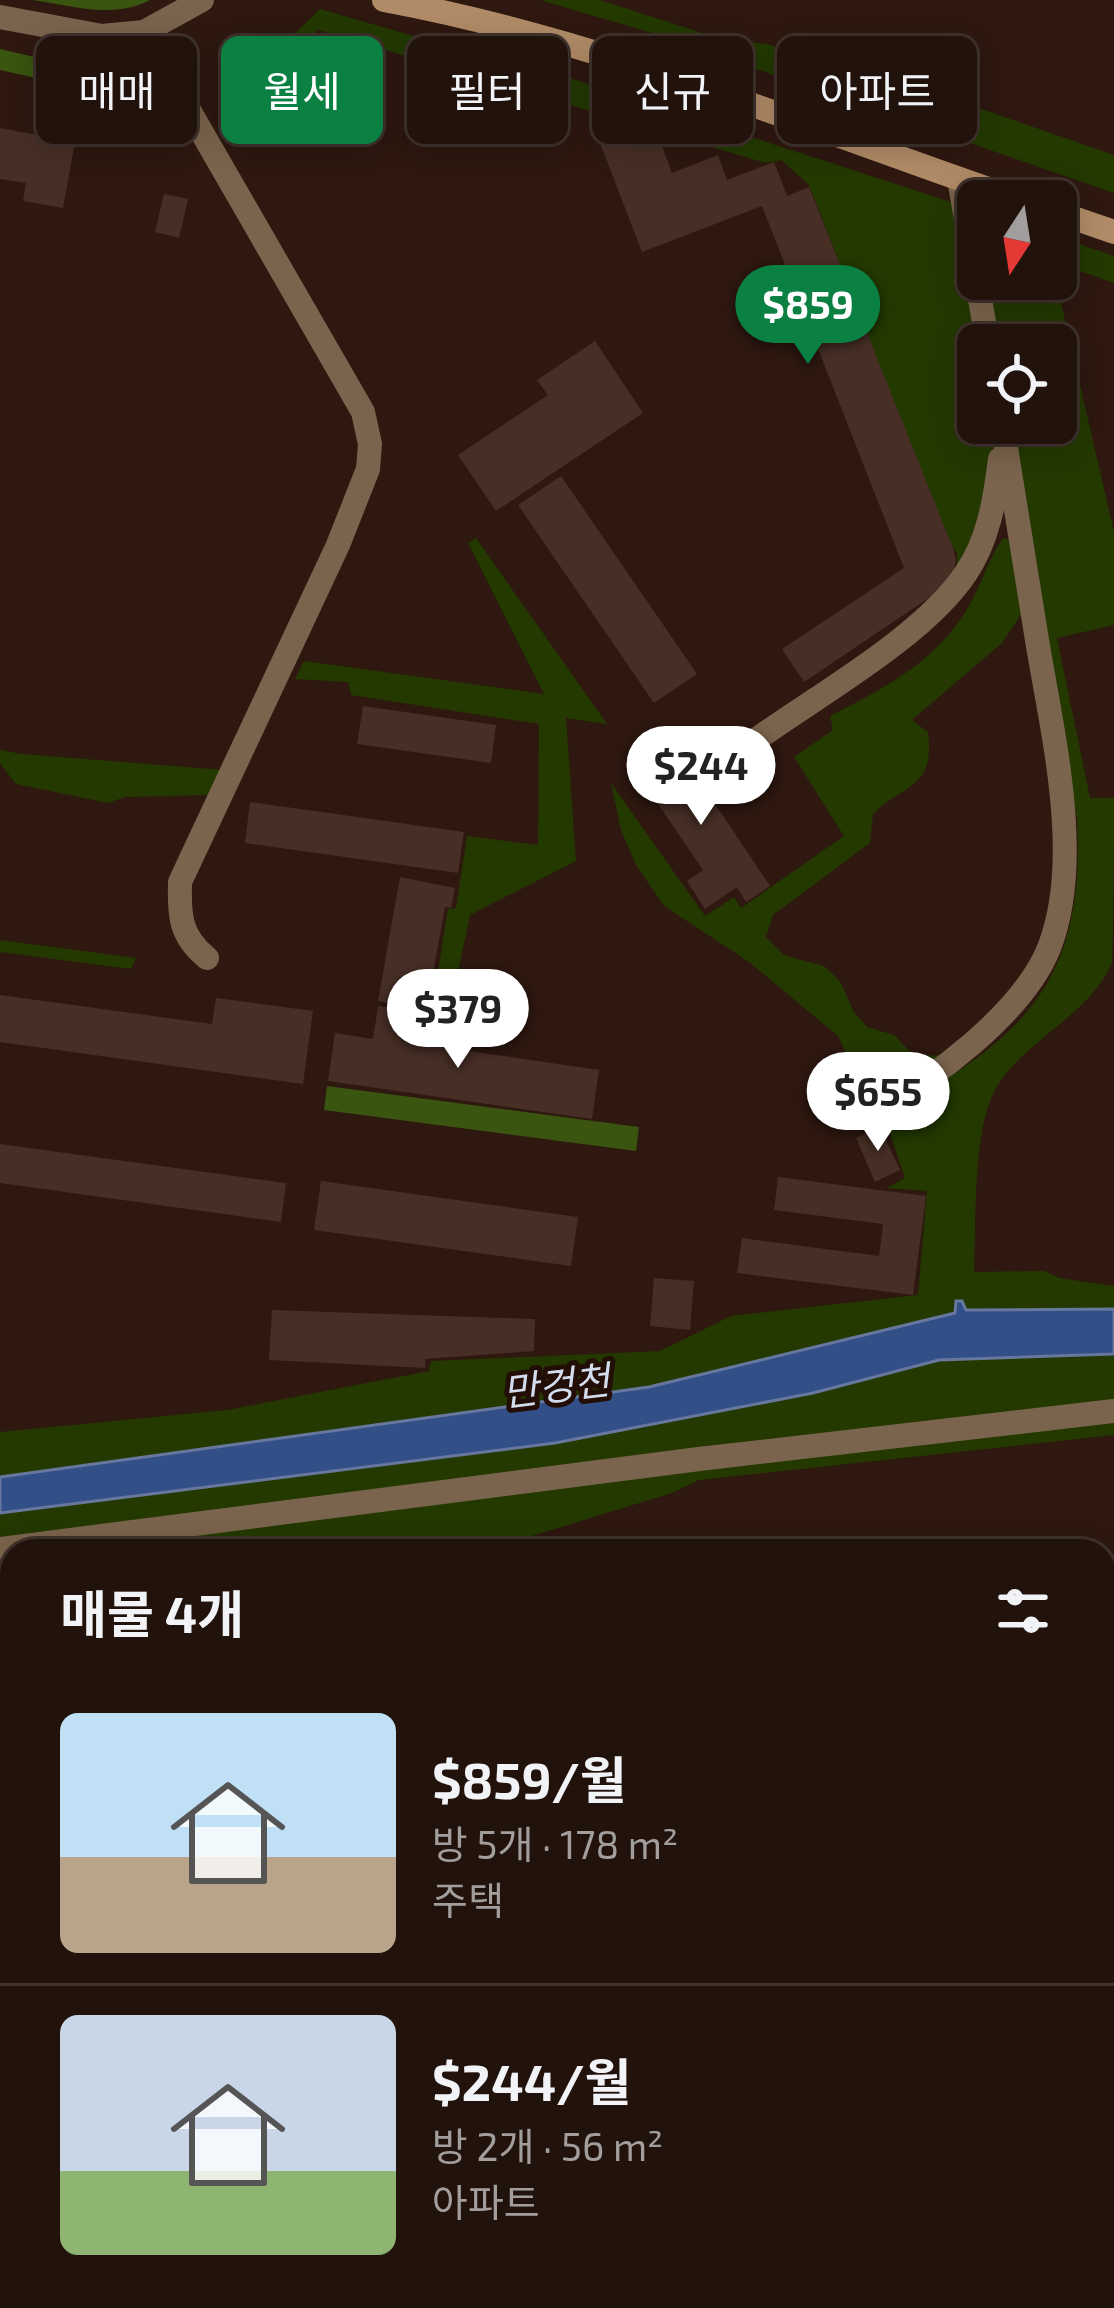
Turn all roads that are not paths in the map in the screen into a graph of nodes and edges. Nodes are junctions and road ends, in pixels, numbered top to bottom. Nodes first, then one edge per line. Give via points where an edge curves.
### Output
1 (202, 0) edge
2 (384, 0) edge
3 (0, 17) edge
4 (144, 32) junction
5 (959, 179) junction
6 (962, 180) edge
7 (1077, 219) edge
8 (1114, 232) edge
9 (984, 324) edge
10 (1001, 444) edge
11 (1006, 444) edge
12 (758, 739) dead end
13 (207, 958) dead end
14 (871, 1115) dead end
15 (1114, 1411) edge
16 (78, 1539) edge

1 - 4 street
2 - 5 main road via 614,57
3 - 4 street via 102,36
4 - 13 street via 363,412 370,443 368,470 338,545 180,882 179,918 188,942
5 - 6 main road
5 - 9 street
7 - 8 main road
10 - 12 street via 990,521 950,593
11 - 14 street via 1062,816 1062,897 1047,952 1000,1017
15 - 16 street

